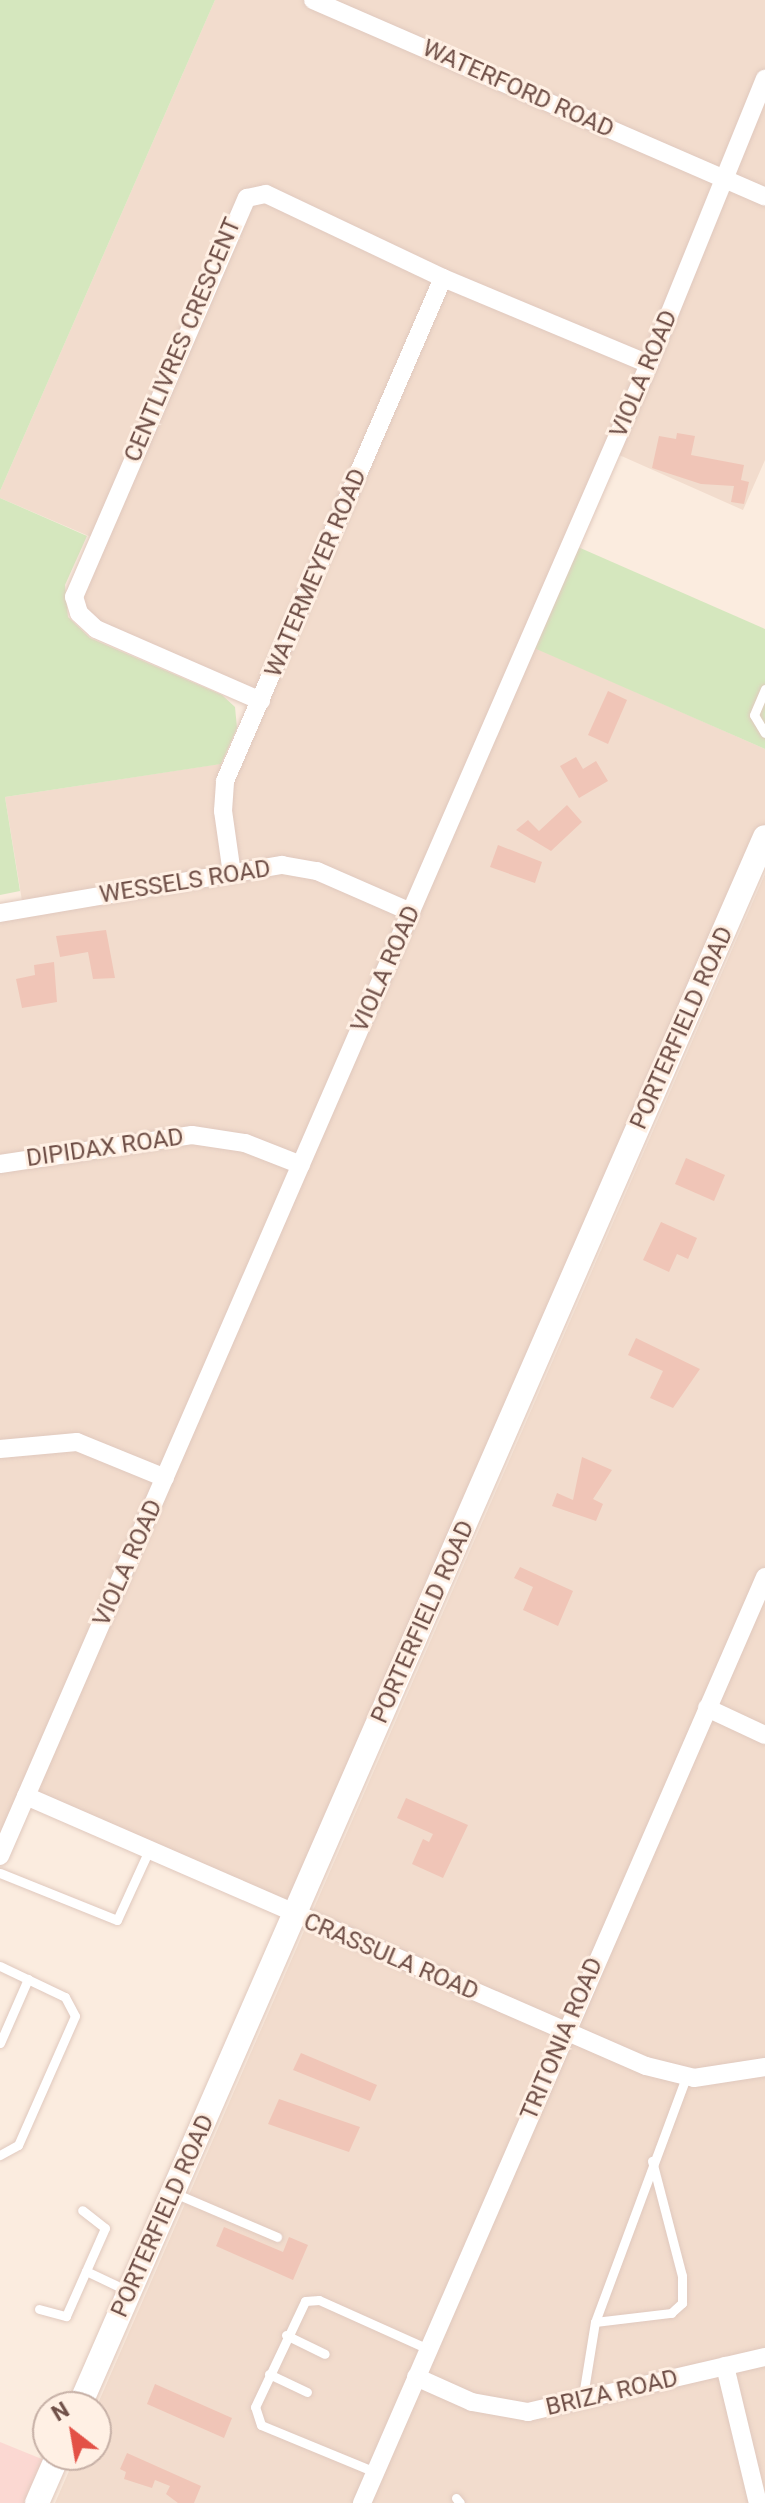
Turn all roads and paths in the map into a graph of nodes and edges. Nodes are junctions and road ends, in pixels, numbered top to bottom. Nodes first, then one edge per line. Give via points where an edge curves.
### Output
1 (313, 0) edge
2 (765, 79) edge
3 (723, 178) junction
4 (765, 197) edge
5 (443, 278) junction
6 (649, 364) junction
7 (765, 689) edge
8 (261, 701) junction
9 (765, 733) edge
10 (765, 837) edge
11 (232, 874) junction
12 (411, 912) junction
13 (0, 913) edge
14 (0, 1164) edge
15 (301, 1165) junction
16 (0, 1449) edge
17 (165, 1478) junction
18 (765, 1577) edge
19 (707, 1708) junction
20 (765, 1735) edge
21 (26, 1796) junction
22 (2, 1847) edge
23 (149, 1850) junction
24 (0, 1873) edge
25 (295, 1915) junction
26 (0, 1966) edge
27 (28, 1979) junction
28 (565, 2032) junction
29 (0, 2043) edge
30 (765, 2067) edge
31 (686, 2077) junction
32 (0, 2155) edge
33 (652, 2161) junction
34 (174, 2193) junction
35 (82, 2210) dead end
36 (277, 2237) dead end
37 (86, 2271) junction
38 (129, 2292) junction
39 (39, 2309) dead end
40 (595, 2322) junction
41 (286, 2335) junction
42 (428, 2349) junction
43 (325, 2354) dead end
44 (765, 2357) edge
45 (725, 2366) junction
46 (269, 2374) junction
47 (416, 2377) junction
48 (86, 2391) edge
49 (307, 2392) dead end
50 (582, 2402) junction
51 (51, 2471) edge
52 (375, 2472) junction
53 (37, 2503) edge
54 (362, 2503) edge
55 (758, 2503) edge

1 - 3 street, WATERFORD ROAD
2 - 3 street, VIOLA ROAD
3 - 4 street, WATERFORD ROAD
3 - 6 street, VIOLA ROAD
5 - 6 street, CENTLIVRES CRESCENT
5 - 8 street, WATERMEYER ROAD
5 - 8 street, CENTLIVRES CRESCENT via 266,194 247,198 80,575 76,607 96,629
6 - 12 street, VIOLA ROAD
7 - 9 lane via 754,715
8 - 11 street, WATERMEYER ROAD via 223,790
10 - 25 street, PORTERFIELD ROAD
11 - 12 street, WESSELS ROAD via 297,867
11 - 13 street, WESSELS ROAD
12 - 15 street, VIOLA ROAD
14 - 15 street, DIPIDAX ROAD via 192,1135 245,1143
15 - 17 street, VIOLA ROAD
16 - 17 street via 77,1442
17 - 21 street, VIOLA ROAD
18 - 19 street, TRITONIA ROAD
19 - 20 street
19 - 28 street, TRITONIA ROAD
21 - 22 street, VIOLA ROAD
21 - 23 street, CRASSULA ROAD
23 - 24 lane via 117,1920
23 - 25 street, CRASSULA ROAD
25 - 28 street, CRASSULA ROAD
25 - 34 street, PORTERFIELD ROAD
26 - 27 lane
27 - 29 lane
27 - 32 lane via 70,2000 75,2016 18,2145
28 - 31 street, CRASSULA ROAD
28 - 42 street, TRITONIA ROAD
30 - 31 street, CRASSULA ROAD
31 - 33 lane
33 - 40 lane
33 - 40 lane via 682,2276 682,2303 671,2313
34 - 36 lane
34 - 38 street, PORTERFIELD ROAD
35 - 37 lane via 105,2228
37 - 38 lane
37 - 39 lane via 66,2316
38 - 48 street, PORTERFIELD ROAD
40 - 50 lane
41 - 42 lane via 301,2303 319,2300
41 - 43 lane
41 - 46 lane
42 - 47 street, TRITONIA ROAD
44 - 45 street, BRIZA ROAD
45 - 50 street, BRIZA ROAD
45 - 55 street
46 - 49 lane
46 - 52 lane via 254,2409 261,2425
47 - 50 street, BRIZA ROAD via 499,2410 528,2412
47 - 52 street, TRITONIA ROAD
51 - 53 street
52 - 54 street, TRITONIA ROAD

